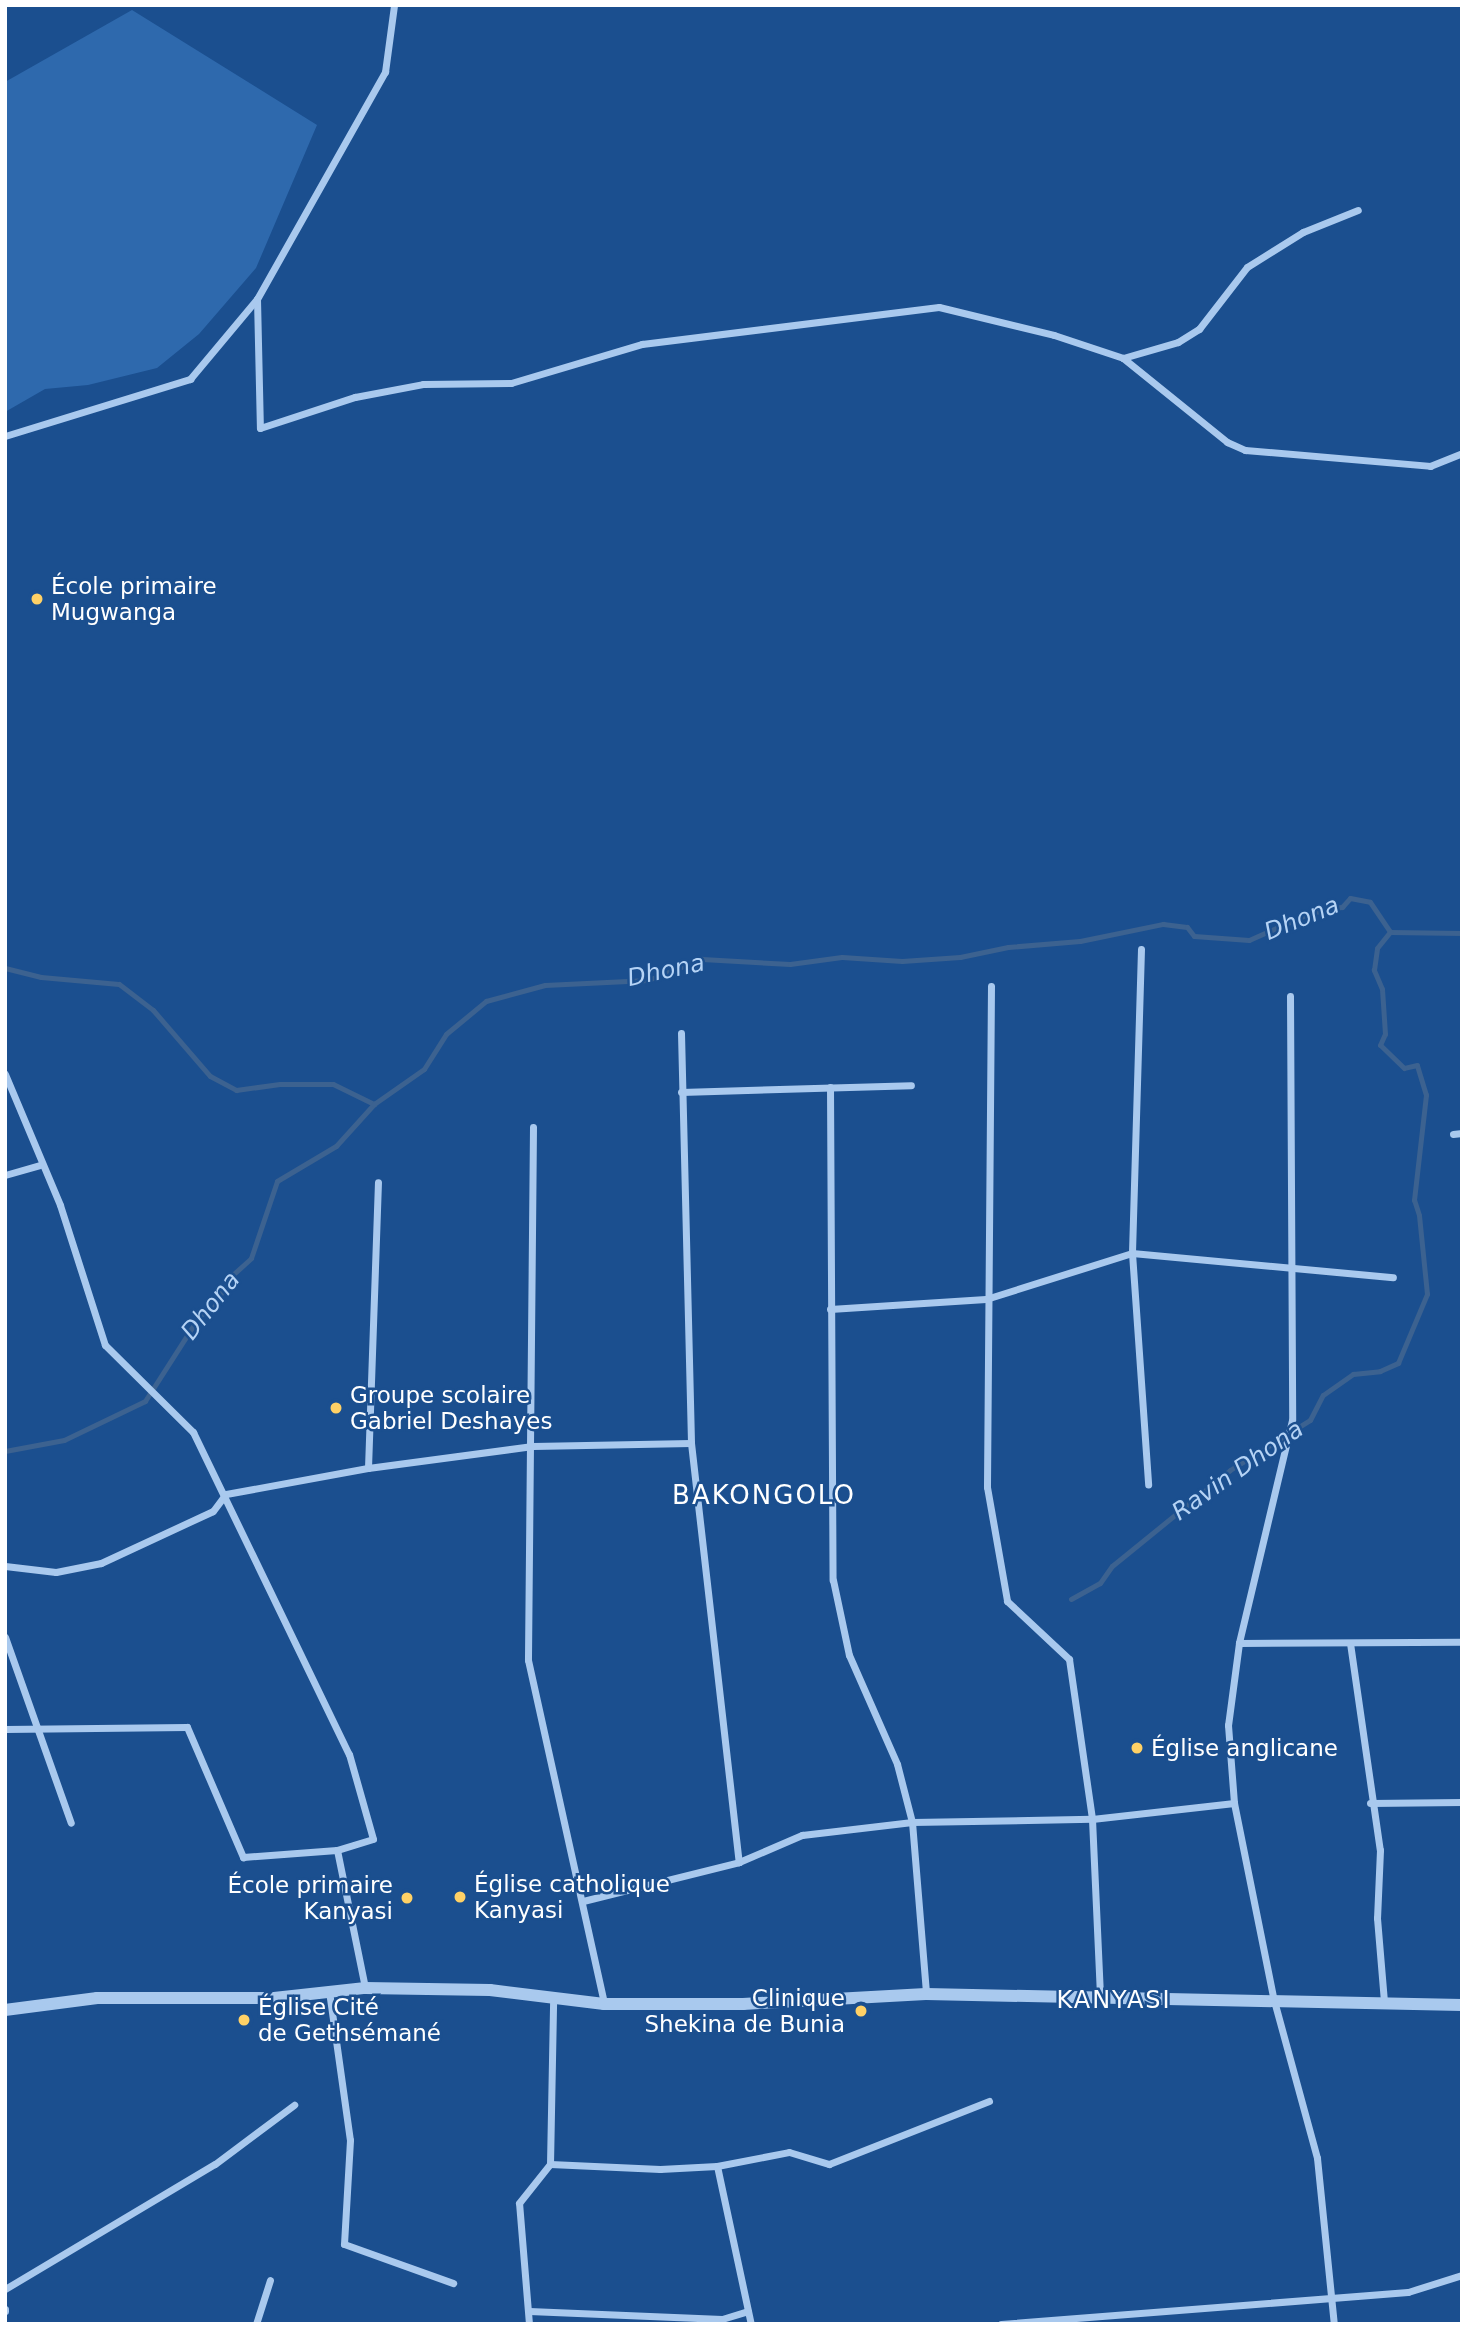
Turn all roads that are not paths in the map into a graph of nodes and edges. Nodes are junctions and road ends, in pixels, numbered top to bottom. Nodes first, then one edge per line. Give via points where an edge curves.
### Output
1 (394, 5) edge
2 (1358, 210) dead end
3 (257, 299) junction
4 (1123, 358) junction
5 (5, 436) edge
6 (1462, 453) edge
7 (1141, 949) dead end
8 (991, 986) dead end
9 (1290, 996) dead end
10 (681, 1033) dead end
11 (5, 1074) edge
12 (911, 1084) dead end
13 (830, 1087) junction
14 (681, 1092) junction
15 (533, 1127) dead end
16 (40, 1165) junction
17 (5, 1175) edge
18 (377, 1182) dead end
19 (1132, 1253) junction
20 (1291, 1269) junction
21 (1393, 1277) dead end
22 (986, 1299) junction
23 (830, 1308) junction
24 (691, 1443) junction
25 (533, 1446) junction
26 (368, 1468) junction
27 (1148, 1484) dead end
28 (226, 1494) junction
29 (5, 1566) edge
30 (5, 1637) edge
31 (1462, 1642) edge
32 (1239, 1643) junction
33 (1350, 1643) junction
34 (5, 1729) edge
35 (36, 1729) junction
36 (1234, 1802) junction
37 (1462, 1802) edge
38 (1370, 1803) junction
39 (1092, 1819) junction
40 (912, 1822) junction
41 (71, 1823) dead end
42 (337, 1850) junction
43 (739, 1862) junction
44 (583, 1901) junction
45 (365, 1987) junction
46 (329, 1990) junction
47 (926, 1994) junction
48 (1100, 1996) junction
49 (1273, 1997) junction
50 (552, 2001) junction
51 (1384, 2001) junction
52 (604, 2004) junction
53 (1462, 2005) edge
54 (5, 2010) edge
55 (989, 2101) dead end
56 (294, 2105) dead end
57 (550, 2164) junction
58 (717, 2166) junction
59 (1462, 2275) edge
60 (270, 2280) dead end
61 (453, 2283) dead end
62 (5, 2289) edge
63 (1333, 2298) junction
64 (529, 2311) junction
65 (748, 2311) junction
66 (256, 2324) edge
67 (529, 2324) edge
68 (751, 2324) edge
69 (1002, 2324) edge
70 (1334, 2324) edge

1 - 3 street via 385,72
2 - 4 street via 1303,232 1247,267 1199,329 1178,342
3 - 4 street via 260,428 355,397 423,384 512,383 642,344 939,307 1054,335
3 - 5 street via 190,379
4 - 6 street via 1227,442 1245,450 1430,466
7 - 19 street
8 - 22 street
9 - 20 street
10 - 14 street
11 - 16 street
12 - 13 street
13 - 14 street
13 - 23 street
14 - 24 street
15 - 25 street
16 - 17 street
16 - 28 street via 60,1205 105,1345 193,1432
18 - 26 street
19 - 20 street
19 - 22 street
19 - 27 street
20 - 21 street
20 - 32 street via 1292,1420
22 - 23 street
22 - 39 street via 987,1487 1007,1601 1069,1659
23 - 40 street via 833,1580 849,1655 897,1763
24 - 25 street
24 - 43 street
25 - 26 street
25 - 44 street via 528,1660
26 - 28 street
28 - 29 street via 213,1511 101,1563 56,1572
28 - 42 street via 349,1754 373,1839
30 - 35 street
31 - 33 street
32 - 33 street
32 - 36 street via 1228,1725
33 - 38 street
34 - 35 street
35 - 41 street
35 - 42 street via 187,1727 243,1857
36 - 39 street
36 - 49 street
37 - 38 street
38 - 51 street via 1380,1850 1377,1918
39 - 40 street
39 - 48 street
40 - 43 street via 802,1835
40 - 47 street
42 - 45 street
43 - 44 street
44 - 52 street
45 - 46 street
45 - 50 street via 490,1990
46 - 54 street via 274,1998 97,1998
46 - 61 street via 350,2140 344,2244
47 - 48 street
47 - 52 street via 743,2004
48 - 49 street
49 - 51 street
49 - 63 street via 1317,2158
50 - 52 street
50 - 57 street
51 - 53 street
55 - 58 street via 829,2164 789,2152
56 - 62 street via 215,2164
57 - 58 street via 660,2169
57 - 64 street via 519,2203
58 - 65 street
59 - 63 street via 1408,2292
60 - 66 street
63 - 69 street
63 - 70 street
64 - 65 street via 722,2319
64 - 67 street
65 - 68 street

